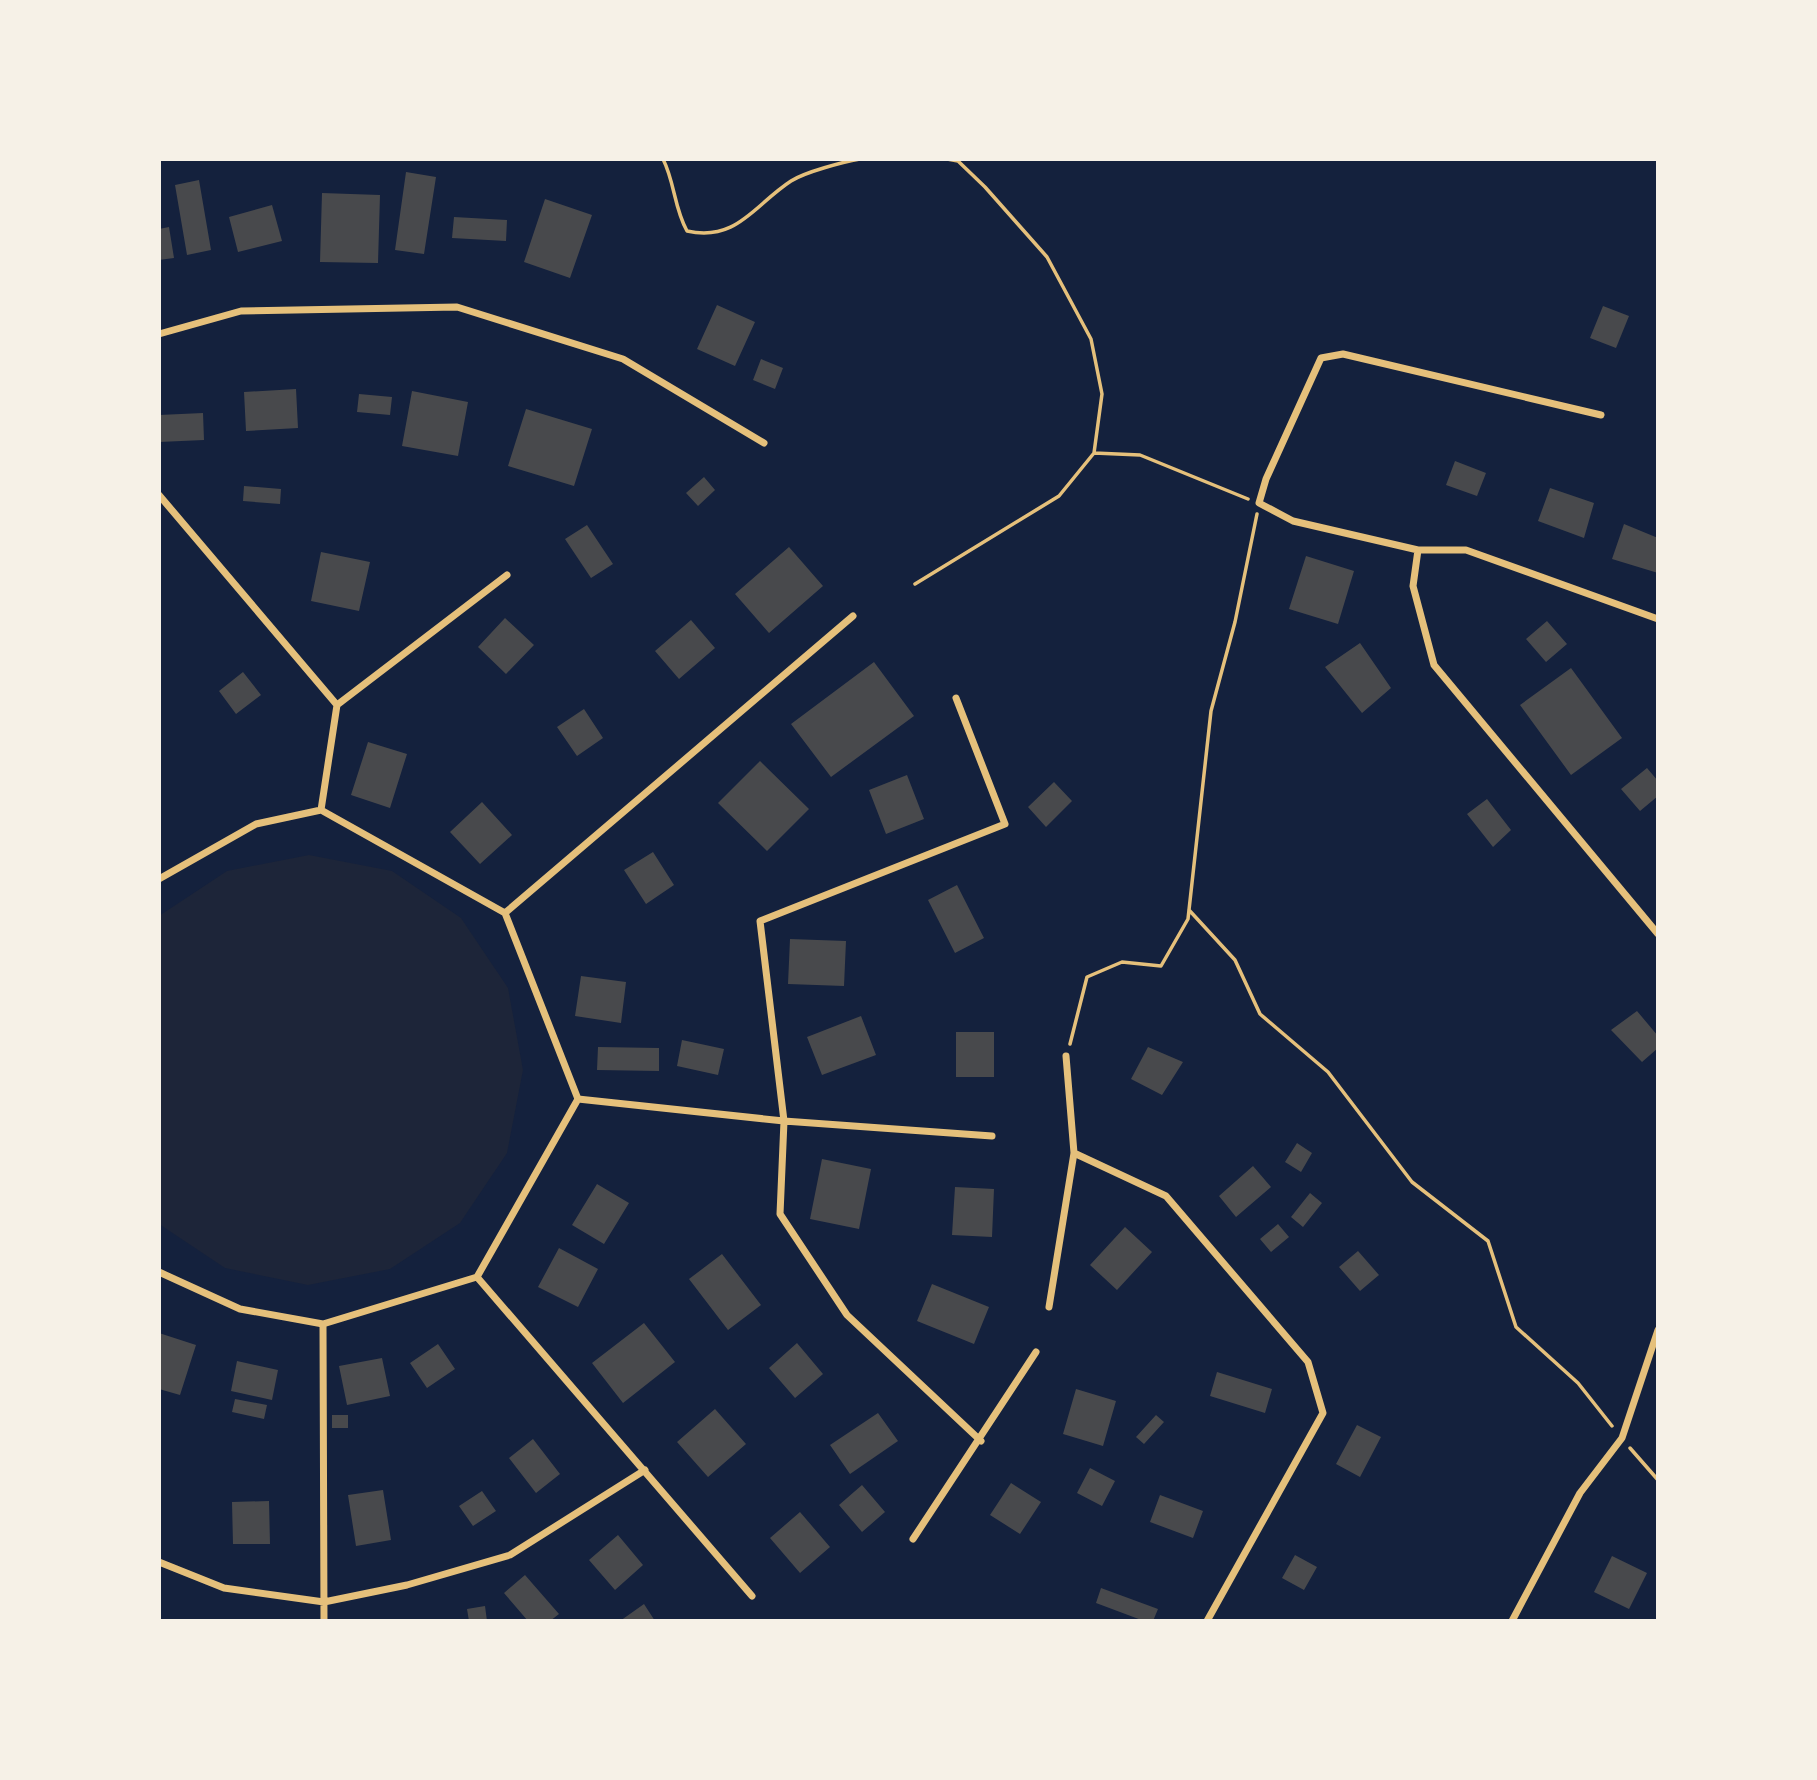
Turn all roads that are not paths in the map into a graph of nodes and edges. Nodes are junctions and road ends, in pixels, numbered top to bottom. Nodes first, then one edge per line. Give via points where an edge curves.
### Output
1 (159, 334) edge
2 (1601, 415) dead end
3 (764, 443) dead end
4 (159, 495) edge
5 (1418, 550) junction
6 (507, 575) dead end
7 (853, 616) dead end
8 (1658, 619) edge
9 (956, 698) dead end
10 (337, 705) junction
11 (321, 810) junction
12 (159, 879) edge
13 (505, 913) junction
14 (1658, 934) edge
15 (1066, 1056) road end
16 (578, 1099) junction
17 (784, 1121) junction
18 (992, 1136) dead end
19 (1074, 1153) junction
20 (159, 1272) edge
21 (477, 1277) junction
22 (1049, 1307) dead end
23 (323, 1324) junction
24 (1658, 1330) edge
25 (1036, 1352) dead end
26 (981, 1441) junction
27 (645, 1470) junction
28 (913, 1539) dead end
29 (159, 1562) edge
30 (752, 1596) dead end
31 (324, 1602) junction
32 (324, 1621) edge
33 (1207, 1621) edge
34 (1512, 1621) edge

1 - 3 street via 242,311 457,307 623,359
2 - 5 street via 1343,354 1321,358 1259,503 1293,522
4 - 10 street
5 - 8 street via 1466,550
5 - 14 street via 1413,586 1433,665
6 - 10 street
7 - 13 street
9 - 17 street via 1005,824 760,921
10 - 11 street
11 - 12 street via 256,824
11 - 13 street
13 - 16 street
15 - 19 street
16 - 17 street
16 - 21 street
17 - 18 street
17 - 26 street via 780,1214 847,1315
19 - 22 street
19 - 33 street via 1166,1196 1308,1362 1323,1413
20 - 23 street via 240,1309
21 - 23 street
21 - 27 street
23 - 31 street
24 - 34 street via 1622,1438 1580,1493
25 - 26 street
26 - 28 street
27 - 30 street
27 - 31 street via 509,1555 407,1585
29 - 31 street via 224,1588
31 - 32 street

